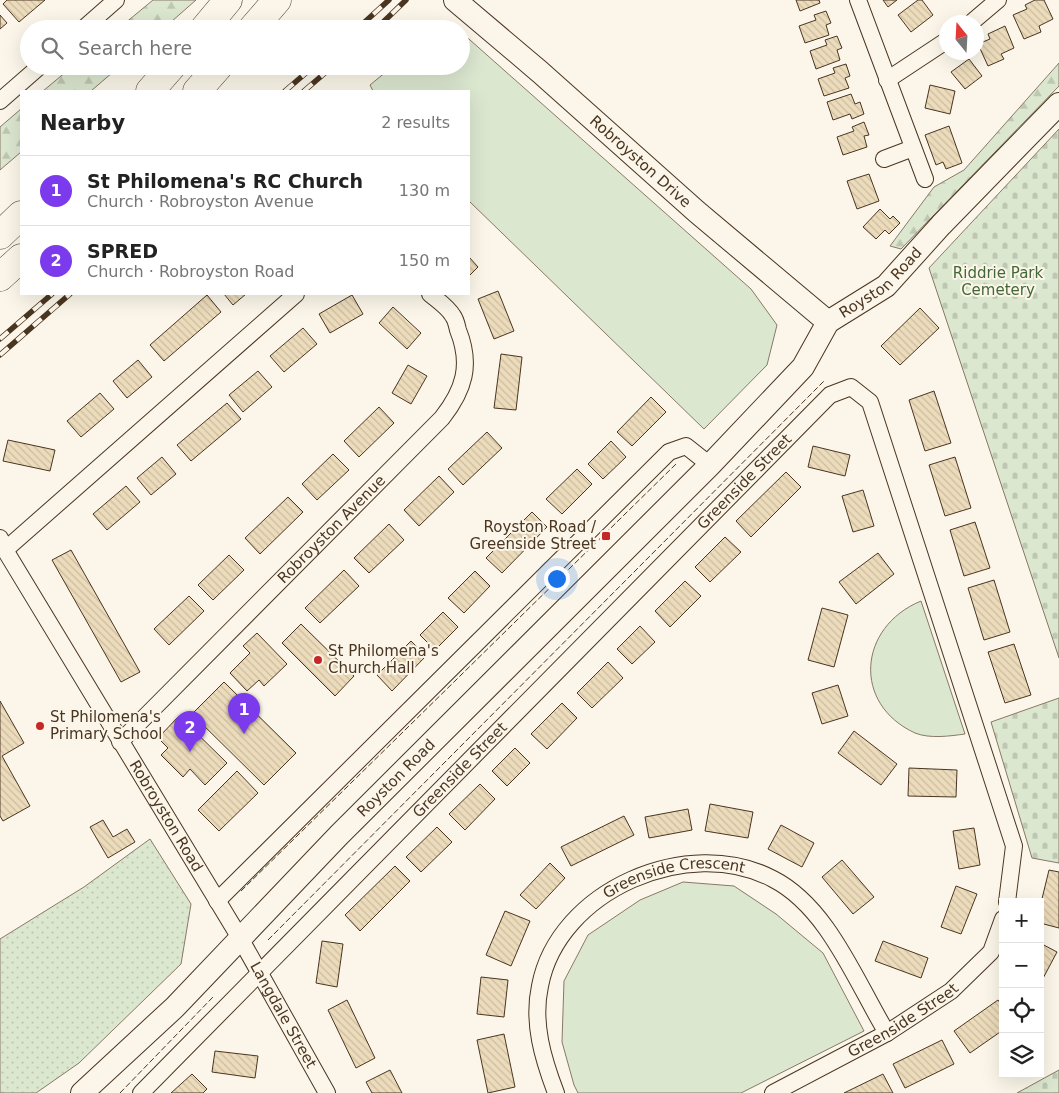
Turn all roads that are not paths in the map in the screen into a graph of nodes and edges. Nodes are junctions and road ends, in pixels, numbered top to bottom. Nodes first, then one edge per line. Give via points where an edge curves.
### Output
1 (116, 0) edge
2 (228, 0) edge
3 (277, 0) edge
4 (456, 0) edge
5 (858, 0) edge
6 (998, 0) edge
7 (980, 15) edge
8 (93, 20) edge
9 (211, 20) edge
10 (260, 20) edge
11 (939, 46) edge
12 (30, 75) edge
13 (164, 75) edge
14 (211, 75) edge
15 (887, 80) junction
16 (151, 90) edge
17 (198, 90) edge
18 (0, 101) edge
19 (1059, 104) edge
20 (913, 148) junction
21 (884, 159) dead end
22 (925, 179) dead end
23 (20, 217) edge
24 (0, 235) edge
25 (20, 259) edge
26 (0, 277) edge
27 (295, 295) edge
28 (431, 295) edge
29 (828, 322) junction
30 (710, 465) junction
31 (2, 544) edge
32 (120, 742) junction
33 (1008, 898) edge
34 (217, 901) junction
35 (999, 930) edge
36 (240, 938) junction
37 (258, 974) junction
38 (886, 1032) junction
39 (82, 1093) edge
40 (141, 1093) edge
41 (327, 1093) edge
42 (556, 1093) edge
43 (773, 1093) edge

1 - 8 street
2 - 9 highway
3 - 10 highway
4 - 29 main road, Robroyston Drive via 697,212
5 - 15 street
6 - 7 street
11 - 15 street
12 - 18 street
13 - 16 highway
14 - 17 highway
15 - 20 street
19 - 29 main road, Royston Road via 886,286
20 - 21 street
20 - 22 street
23 - 24 highway
25 - 26 highway
27 - 31 street
28 - 32 street, Robroyston Avenue via 453,316 463,342 464,380 456,400 442,418
29 - 30 main road, Royston Road via 804,367
30 - 34 street via 686,446 669,452
30 - 36 main road, Royston Road
31 - 32 street, Robroyston Road
32 - 34 street, Robroyston Road
33 - 37 street, Greenside Street via 1014,846 870,402 851,387 830,395
34 - 36 street, Robroyston Road
35 - 38 street, Greenside Street via 991,952 951,991
36 - 37 street, Langdale Street
36 - 39 main road, Royston Road via 175,1007
37 - 40 street
37 - 41 street, Langdale Street
38 - 42 street, Greenside Crescent via 818,915 792,891 773,878 738,867 702,862 651,871 618,886 589,905 568,927 550,954 540,986 538,1034
38 - 43 street, Greenside Street

